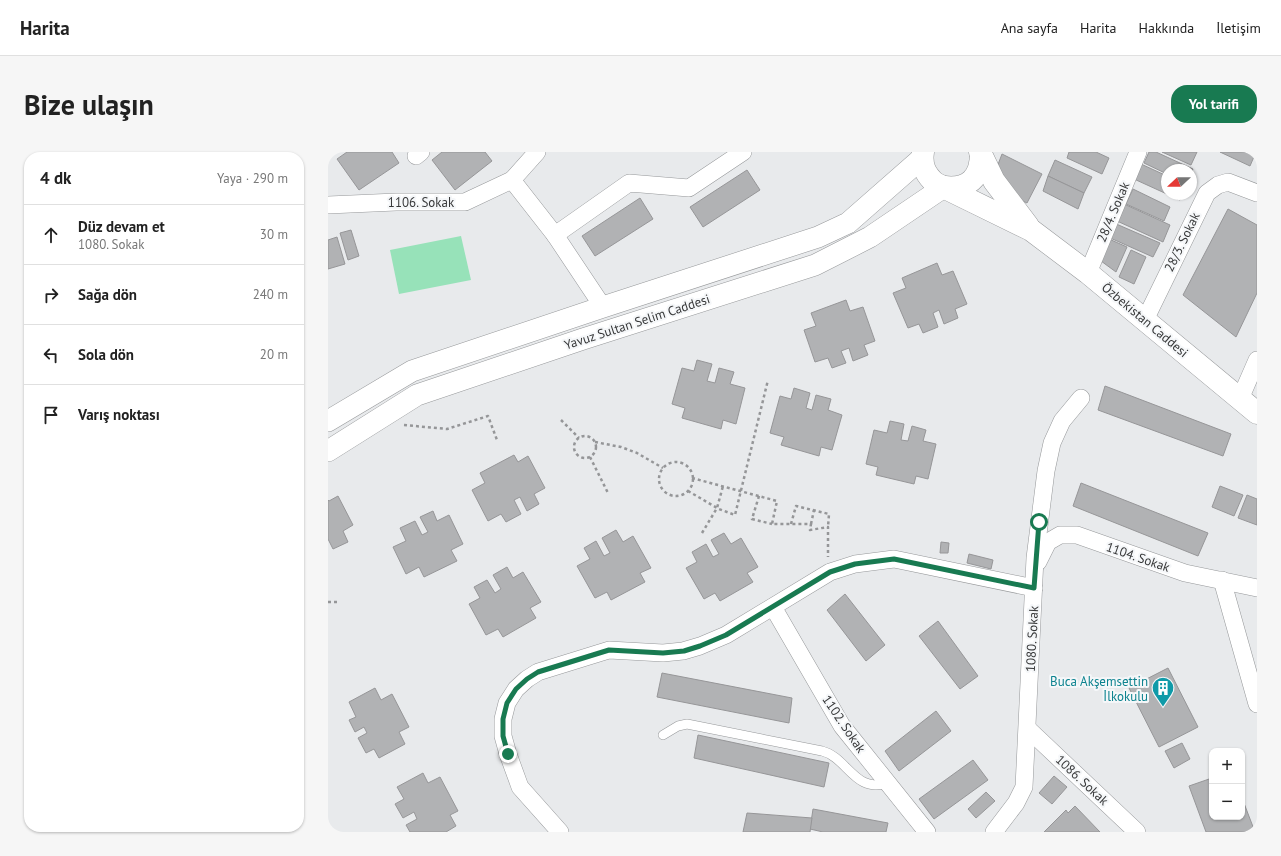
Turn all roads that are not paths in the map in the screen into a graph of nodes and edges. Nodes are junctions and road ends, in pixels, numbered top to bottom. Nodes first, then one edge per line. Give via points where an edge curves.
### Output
1 (537, 152) edge
2 (743, 152) edge
3 (981, 152) edge
4 (1138, 152) edge
5 (921, 154) edge
6 (512, 180) junction
7 (944, 187) junction
8 (1257, 193) edge
9 (328, 204) edge
10 (1031, 230) junction
11 (555, 235) junction
12 (1088, 273) junction
13 (603, 306) junction
14 (1145, 320) junction
15 (1257, 360) edge
16 (1081, 398) dead end
17 (1240, 399) junction
18 (1257, 413) edge
19 (329, 419) edge
20 (351, 437) junction
21 (328, 451) edge
22 (1035, 567) junction
23 (1222, 580) junction
24 (1034, 588) junction
25 (1257, 588) edge
26 (773, 607) junction
27 (1257, 704) edge
28 (1028, 729) junction
29 (663, 735) dead end
30 (887, 783) junction
31 (560, 832) edge
32 (927, 832) edge
33 (994, 832) edge
34 (1137, 832) edge

1 - 6 street
2 - 11 street via 689,188 630,183
3 - 7 main road via 981,163 972,181 954,188
3 - 10 main road via 994,181
4 - 12 street, 28/4. Sokak
5 - 7 main road via 923,168 928,177 935,184
5 - 13 street, Yavuz Sultan Selim Caddesi via 848,223 818,237
6 - 9 street, 1106. Sokak via 465,202
6 - 11 street
7 - 10 main road
7 - 20 street, Yavuz Sultan Selim Caddesi via 870,237 816,265 417,395
8 - 14 street, 28/3. Sokak via 1228,182 1207,193
10 - 12 main road, Özbekistan Caddesi
11 - 13 street
12 - 14 main road, Özbekistan Caddesi
13 - 19 street, Yavuz Sultan Selim Caddesi via 412,371
14 - 17 main road, Özbekistan Caddesi
15 - 17 street
16 - 22 street, 1080. Sokak via 1062,422 1052,443 1039,522
17 - 18 main road, Özbekistan Caddesi
19 - 20 street
20 - 21 street, Yavuz Sultan Selim Caddesi
22 - 23 street, 1104. Sokak via 1048,542 1060,535 1076,535 1185,573
22 - 24 street, 1080. Sokak
23 - 25 street, 1104. Sokak
23 - 27 street
24 - 26 street via 894,559 855,564 830,572
24 - 28 street, 1080. Sokak
26 - 30 street, 1102. Sokak via 842,726
26 - 31 street via 726,635 700,646 663,653 609,650 538,672 516,689 507,703 503,719 503,736 508,754 520,787
28 - 33 street, 1080. Sokak via 1024,787 1016,803
28 - 34 street, 1086. Sokak
29 - 30 lane via 687,724 822,751 838,759 849,772 861,780 872,785
30 - 32 street, 1102. Sokak

